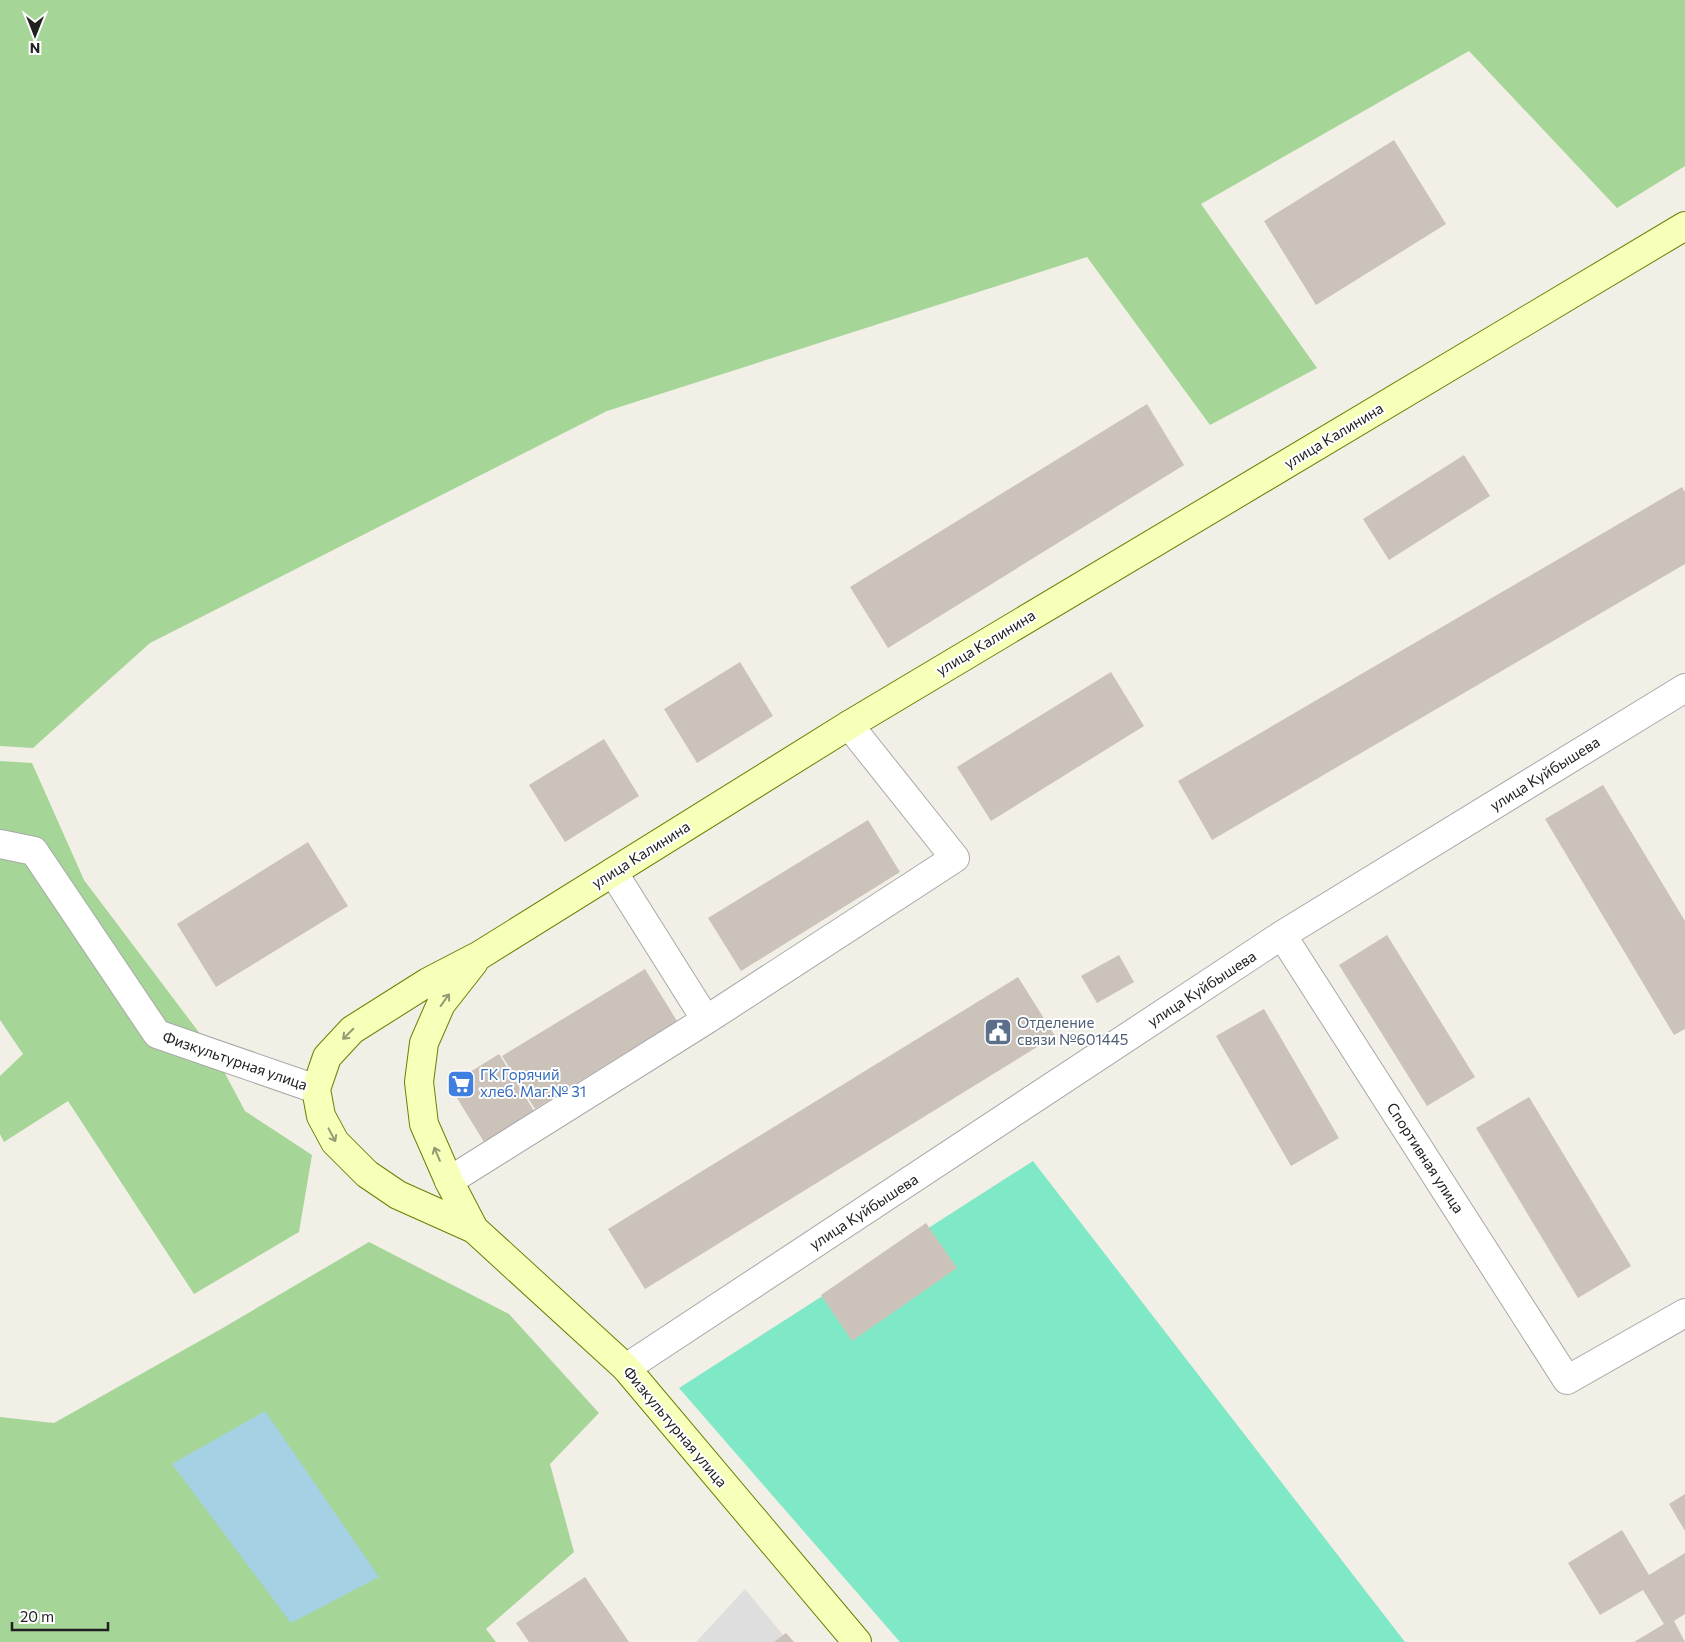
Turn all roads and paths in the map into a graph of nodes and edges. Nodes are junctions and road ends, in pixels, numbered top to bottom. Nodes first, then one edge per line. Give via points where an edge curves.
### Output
1 (1685, 226) edge
2 (1685, 688) edge
3 (849, 725) junction
4 (0, 844) edge
5 (613, 872) junction
6 (1282, 935) junction
7 (480, 955) junction
8 (380, 1012) junction
9 (706, 1020) junction
10 (424, 1043) junction
11 (316, 1089) junction
12 (449, 1181) junction
13 (398, 1195) junction
14 (474, 1230) junction
15 (1685, 1313) edge
16 (626, 1368) junction
17 (857, 1642) edge

1 - 3 main road, улица Калинина
2 - 6 street, улица Куйбышева
3 - 5 main road, улица Калинина
3 - 9 street via 955,858
4 - 11 street, Физкультурная улица via 34,851 157,1034
5 - 7 main road, улица Калинина
5 - 9 street
6 - 15 street, Спортивная улица via 1567,1380
6 - 16 street, улица Куйбышева
7 - 8 main road, улица Калинина
10 -> 7 main road, Физкультурная улица via 441,1004
8 - 10 main road via 404,1016 418,1026
8 -> 11 main road, улица Калинина via 352,1030 327,1057
9 - 12 street
12 -> 10 main road, Физкультурная улица via 424,1124 418,1082
11 -> 13 main road, Физкультурная улица via 322,1116 335,1142 367,1174
12 - 13 main road via 422,1192
12 - 14 main road, Физкультурная улица
13 - 14 main road, Физкультурная улица
14 - 16 main road, Физкультурная улица
16 - 17 main road, Физкультурная улица

